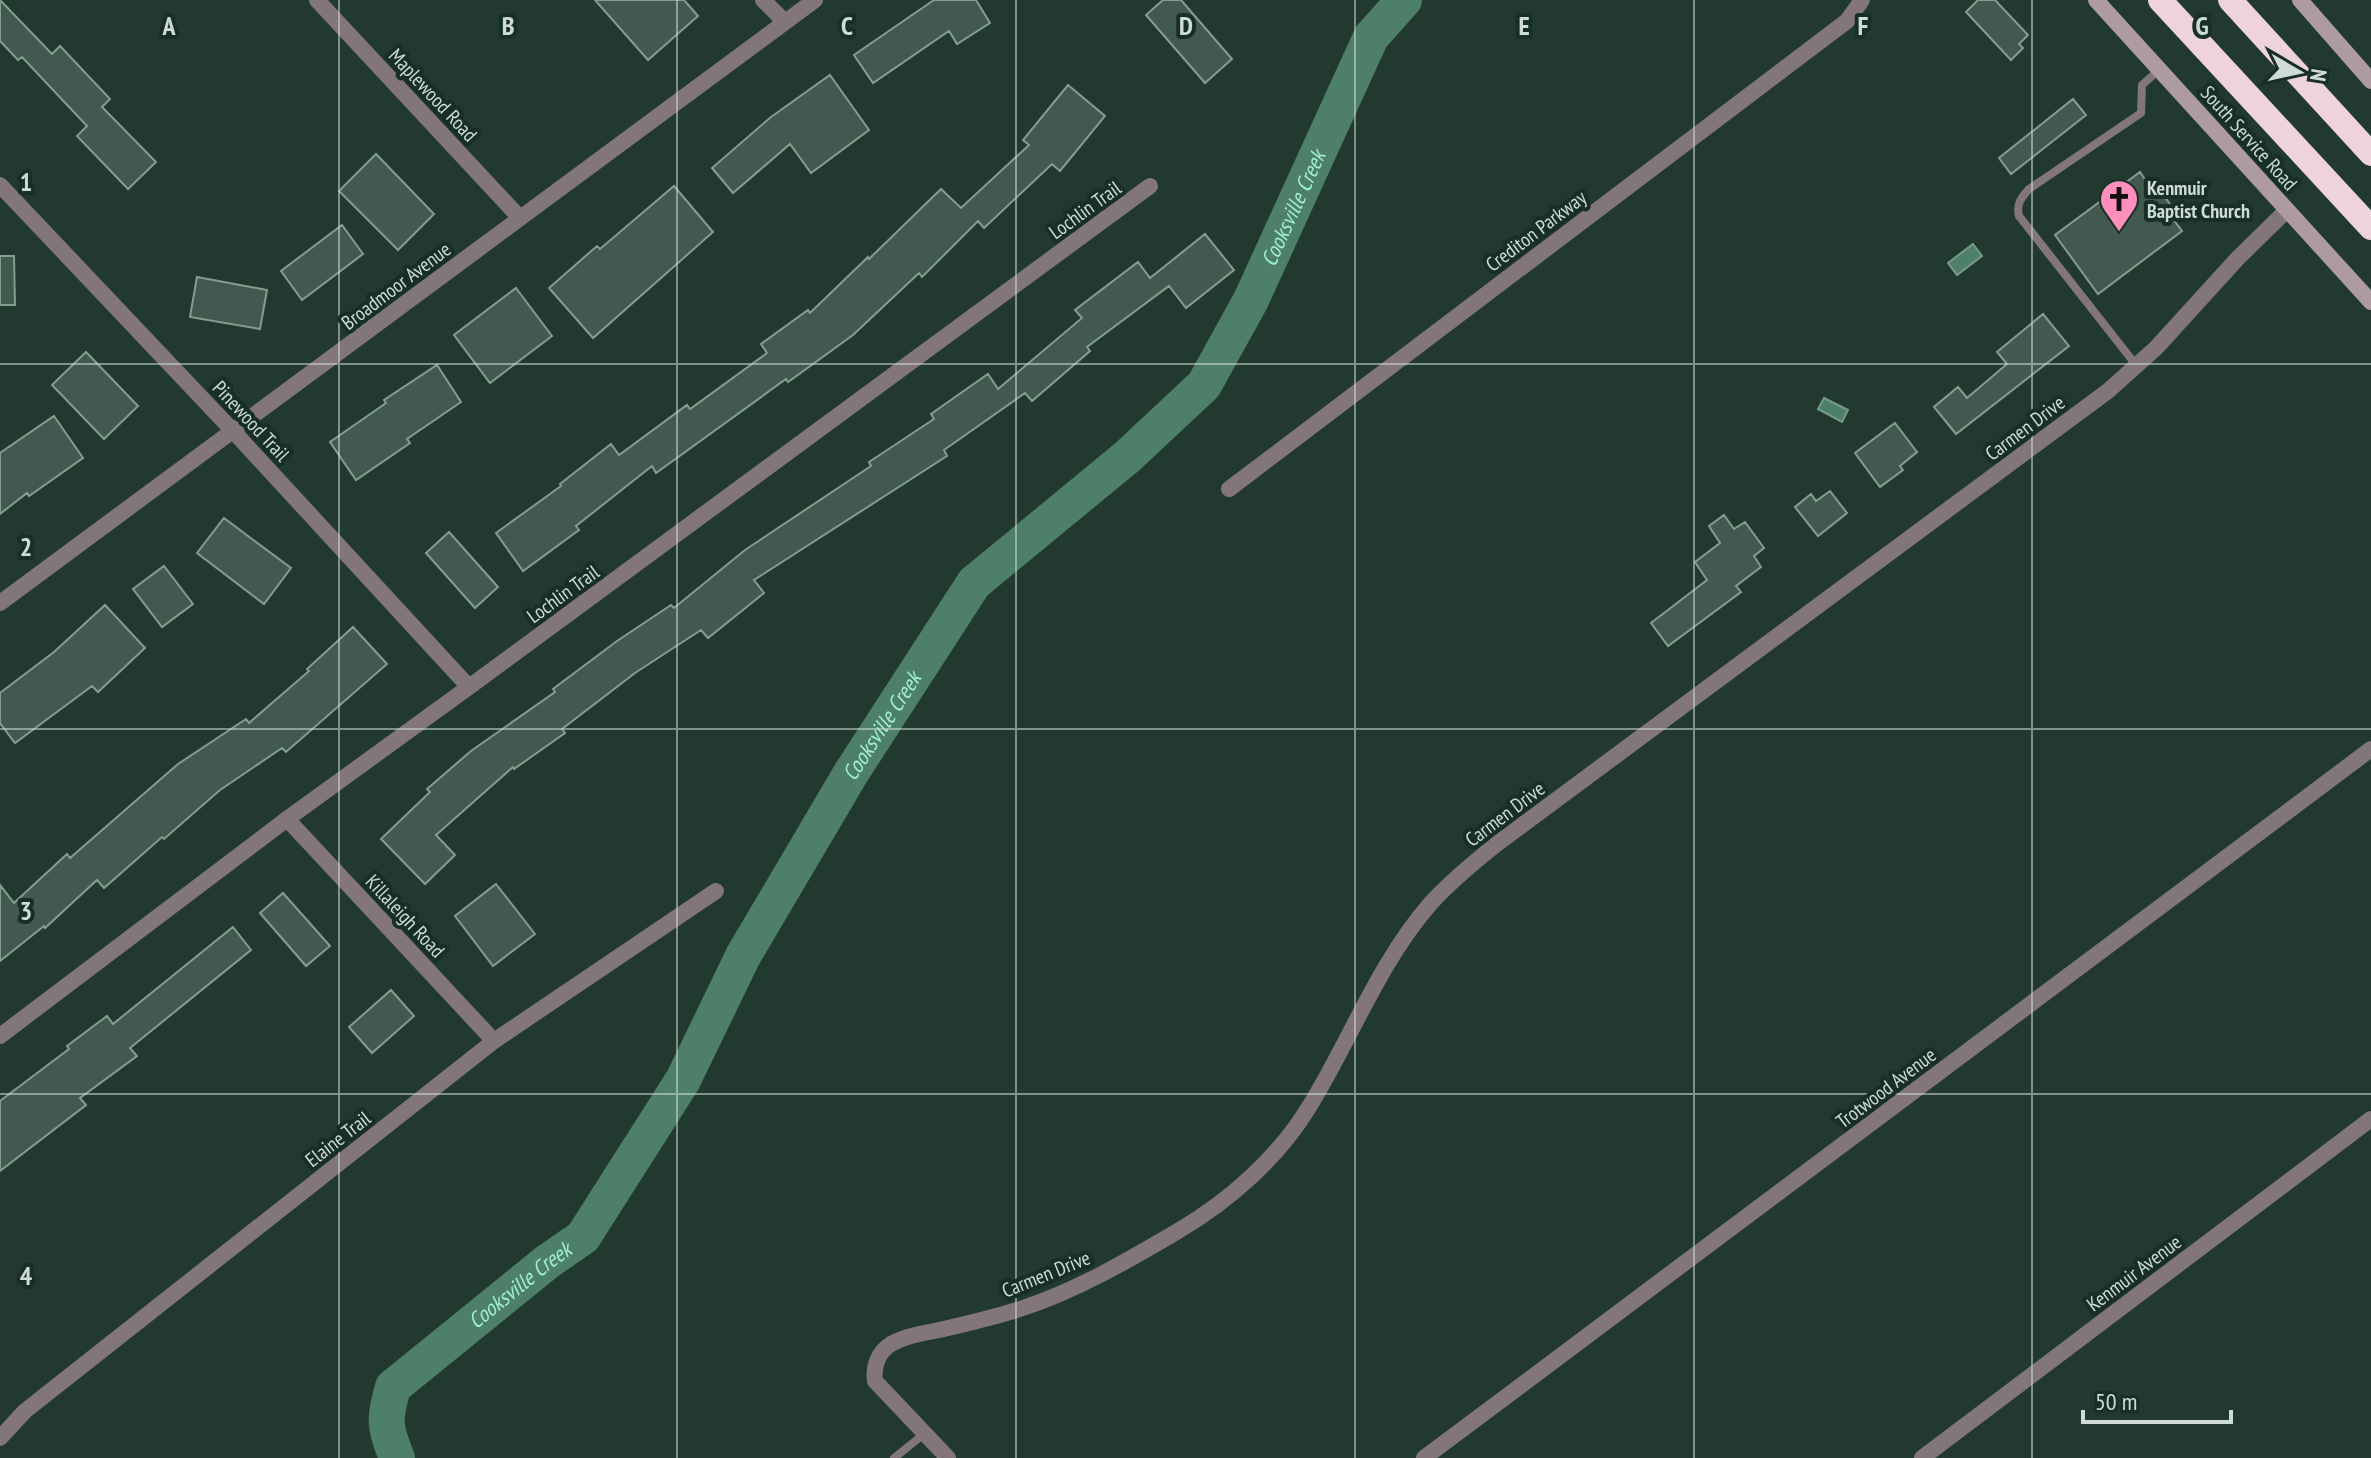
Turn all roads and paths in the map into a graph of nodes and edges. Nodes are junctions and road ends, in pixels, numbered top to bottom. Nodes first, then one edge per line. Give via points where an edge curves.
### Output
1 (317, 0) edge
2 (763, 0) edge
3 (815, 0) edge
4 (1862, 0) edge
5 (2096, 0) edge
6 (2160, 0) edge
7 (2230, 0) edge
8 (2300, 0) edge
9 (785, 22) junction
10 (2160, 69) junction
11 (2371, 81) edge
12 (2371, 154) edge
13 (0, 185) edge
14 (1150, 186) dead end
15 (2287, 210) junction
16 (520, 218) junction
17 (2371, 228) edge
18 (2371, 302) edge
19 (2136, 365) junction
20 (234, 432) junction
21 (1229, 489) dead end
22 (0, 603) edge
23 (469, 687) junction
24 (2371, 749) edge
25 (287, 819) junction
26 (716, 891) dead end
27 (0, 1036) edge
28 (494, 1041) junction
29 (2371, 1119) edge
30 (924, 1434) junction
31 (0, 1438) edge
32 (894, 1458) edge
33 (948, 1458) edge
34 (1424, 1458) edge
35 (1922, 1458) edge

1 - 16 street, Maplewood Road
2 - 9 street
3 - 9 street, Broadmoor Avenue
4 - 21 street, Crediton Parkway via 1847,21
5 - 10 street, South Service Road
6 - 17 highway
7 - 12 highway
8 - 11 street
9 - 16 street, Broadmoor Avenue
10 - 15 street, South Service Road
10 - 19 lane via 2142,85 2141,113 2029,189 2017,208
13 - 20 street, Pinewood Trail
14 - 23 street, Lochlin Trail
15 - 18 street, South Service Road
15 - 19 street, Carmen Drive
16 - 20 street, Broadmoor Avenue
19 - 30 street, Carmen Drive via 1473,863 1430,905 1392,958 1290,1135 1225,1199 1156,1244 1066,1291 886,1348 875,1366 875,1381
20 - 22 street, Broadmoor Avenue
20 - 23 street, Pinewood Trail
23 - 25 street, Lochlin Trail
24 - 34 street, Trotwood Avenue
25 - 27 street, Lochlin Trail
25 - 28 street, Killaleigh Road
26 - 28 street, Elaine Trail
28 - 31 street, Elaine Trail via 37,1402
29 - 35 street, Kenmuir Avenue
30 - 32 lane
30 - 33 street, Carmen Drive

